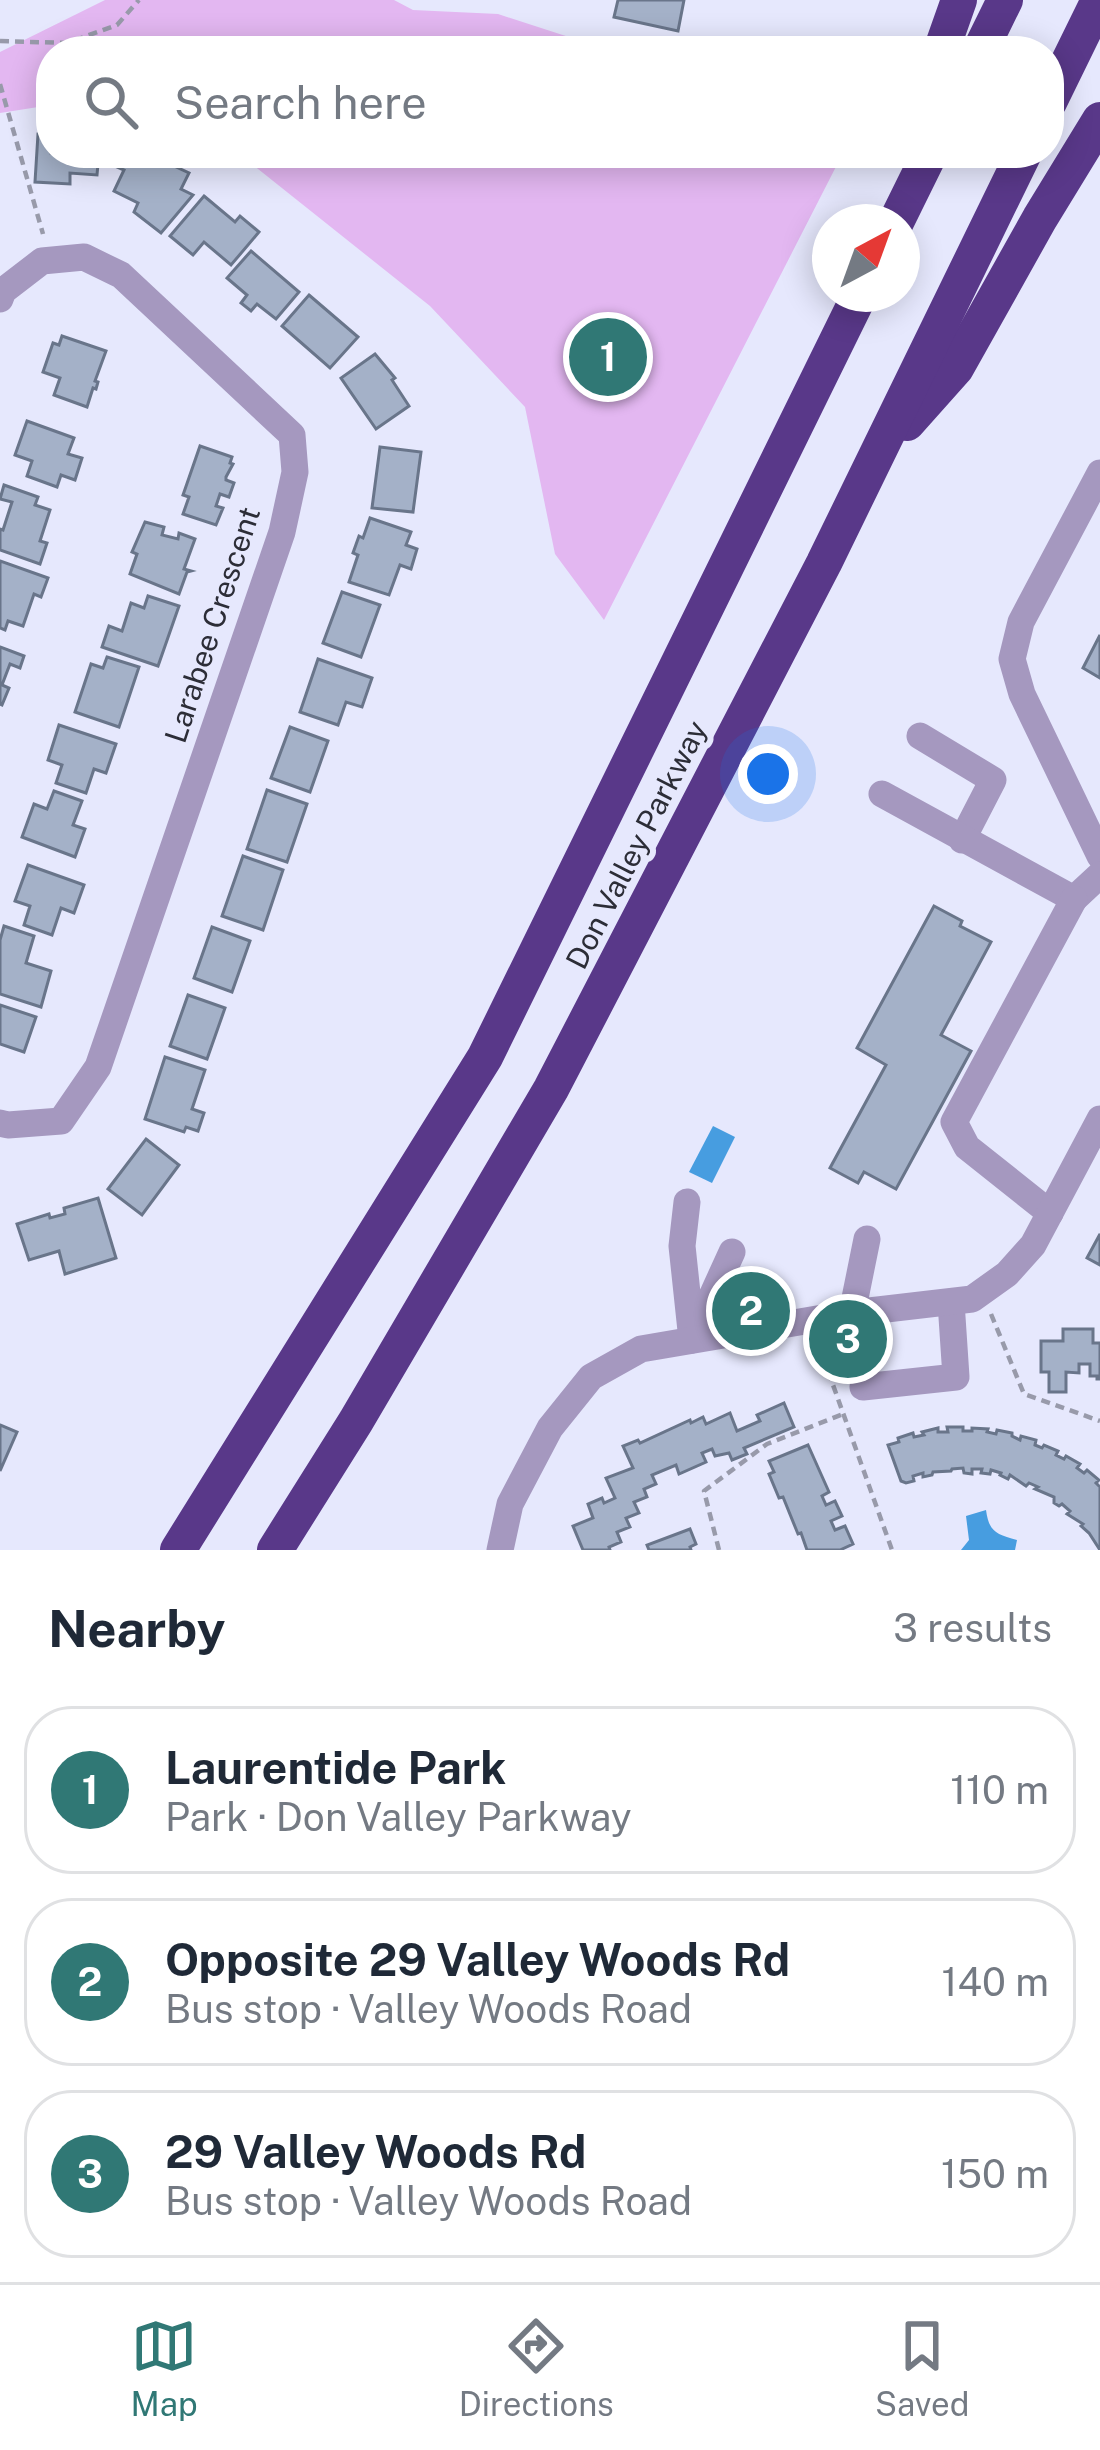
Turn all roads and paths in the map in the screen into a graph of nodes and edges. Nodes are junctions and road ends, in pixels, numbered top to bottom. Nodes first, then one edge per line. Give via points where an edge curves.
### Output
1 (140, 0) edge
2 (959, 0) edge
3 (1005, 0) edge
4 (1099, 0) edge
5 (86, 36) edge
6 (946, 36) edge
7 (987, 36) edge
8 (0, 41) edge
9 (36, 42) edge
10 (1064, 71) edge
11 (0, 84) edge
12 (1100, 120) edge
13 (907, 168) edge
14 (922, 168) edge
15 (1017, 168) edge
16 (898, 204) edge
17 (903, 204) edge
18 (51, 260) junction
19 (0, 299) edge
20 (851, 312) edge
21 (876, 457) junction
22 (1100, 473) edge
23 (920, 736) dead end
24 (882, 794) dead end
25 (962, 840) junction
26 (1100, 856) edge
27 (1100, 875) edge
28 (1074, 899) junction
29 (1100, 1119) edge
30 (0, 1123) edge
31 (687, 1202) dead end
32 (1050, 1213) junction
33 (867, 1239) dead end
34 (732, 1252) dead end
35 (980, 1293) junction
36 (950, 1302) junction
37 (852, 1313) junction
38 (812, 1320) junction
39 (692, 1340) junction
40 (863, 1388) dead end
41 (843, 1414) junction
42 (1100, 1421) edge
43 (891, 1549) edge
44 (178, 1550) edge
45 (275, 1550) edge
46 (500, 1550) edge
47 (719, 1550) edge

1 - 5 path via 117,25
2 - 6 highway
3 - 7 highway
4 - 10 highway
8 - 9 path
11 - 18 path
12 - 21 highway via 956,368
13 - 16 highway
14 - 17 highway
15 - 21 highway, Don Valley Parkway
18 - 19 street
18 - 30 street, Larabee Crescent via 84,256 121,275 292,435 295,472 282,532 98,1066 61,1121
20 - 44 highway, Don Valley Parkway via 485,1057
21 - 45 highway, Don Valley Parkway via 551,1089
22 - 26 street via 1021,622 1012,659
23 - 25 street via 993,780
24 - 25 street
25 - 28 street
27 - 28 street
28 - 32 street via 954,1122 967,1147
29 - 32 street
31 - 39 street via 682,1246
32 - 35 street via 1033,1245
33 - 37 street
34 - 39 street
35 - 36 street
35 - 42 path via 1024,1394
36 - 37 street
36 - 40 street via 956,1377
37 - 38 street
38 - 39 street
38 - 41 path
39 - 46 street via 640,1348 591,1377 550,1428 510,1504
41 - 43 path
41 - 47 path via 767,1444 704,1492

